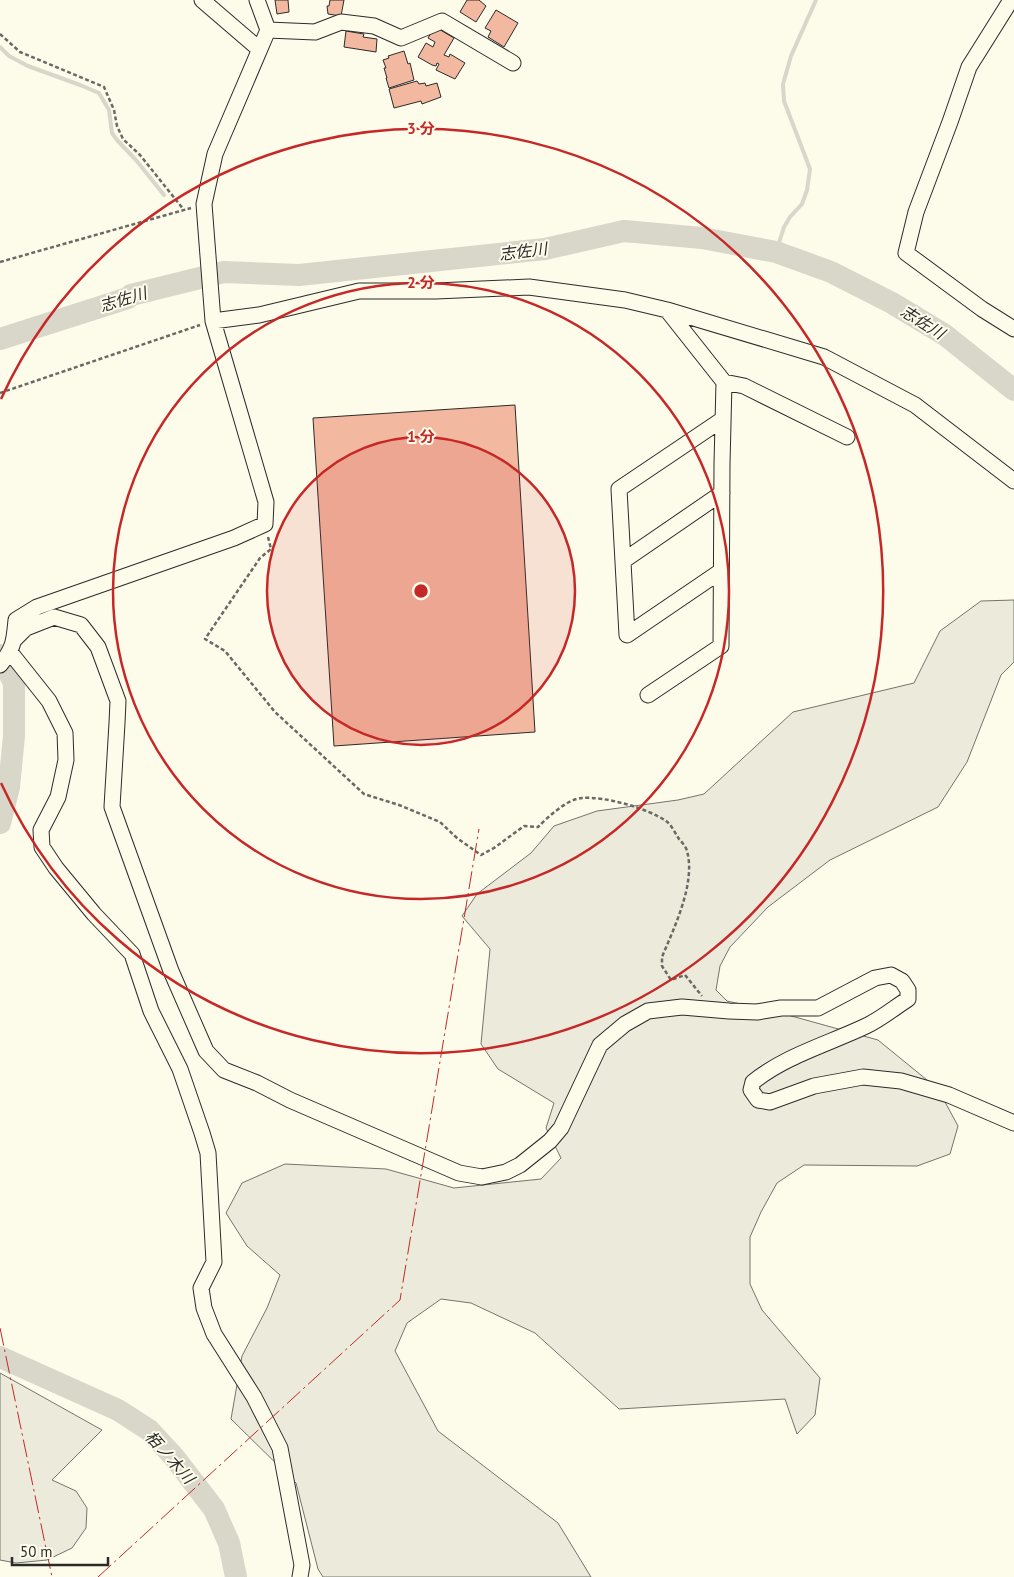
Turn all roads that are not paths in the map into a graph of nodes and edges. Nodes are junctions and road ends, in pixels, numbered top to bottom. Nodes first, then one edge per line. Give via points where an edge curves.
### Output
1 (202, 0) edge
2 (257, 0) edge
3 (1011, 0) edge
4 (268, 30) junction
5 (259, 49) junction
6 (513, 64) dead end
7 (666, 310) junction
8 (213, 321) junction
9 (1014, 329) edge
10 (724, 382) junction
11 (723, 419) junction
12 (848, 437) dead end
13 (1014, 481) edge
14 (722, 493) junction
15 (623, 561) junction
16 (721, 571) junction
17 (12, 646) junction
18 (0, 664) edge
19 (648, 696) dead end
20 (1014, 1124) edge
21 (300, 1577) edge

1 - 5 street
2 - 4 street
3 - 9 street via 969,67 916,212 906,253
4 - 5 street
4 - 6 street via 316,32 341,22 374,26 401,38 442,21
5 - 8 street via 215,154 204,204
7 - 8 street via 625,300 529,287 359,291 259,315
7 - 10 street
7 - 13 street via 824,357 916,405
8 - 17 street via 266,502 264,524 234,538 37,607 16,620
10 - 11 street
10 - 12 street via 744,386
11 - 14 street
11 - 15 street via 619,489
14 - 15 street
14 - 16 street
15 - 16 street via 627,635
16 - 19 street via 721,646
17 - 18 street
17 - 20 street via 26,628 54,617 81,625 98,648 118,701 112,807 172,972 206,1051 224,1070 459,1174 482,1177 520,1165 550,1141 561,1128 600,1045 625,1024 648,1011 682,1007 757,1012 818,1008 875,978 891,975 902,981 908,990 908,999 868,1025 764,1073 752,1082 751,1090 758,1100 770,1102 814,1086 863,1077 901,1081 949,1095
17 - 21 street via 49,701 65,733 66,760 58,797 41,830 42,847 94,914 132,954 151,1011 180,1069 208,1153 214,1262 201,1288 204,1308 214,1334 254,1397 280,1448 302,1565

